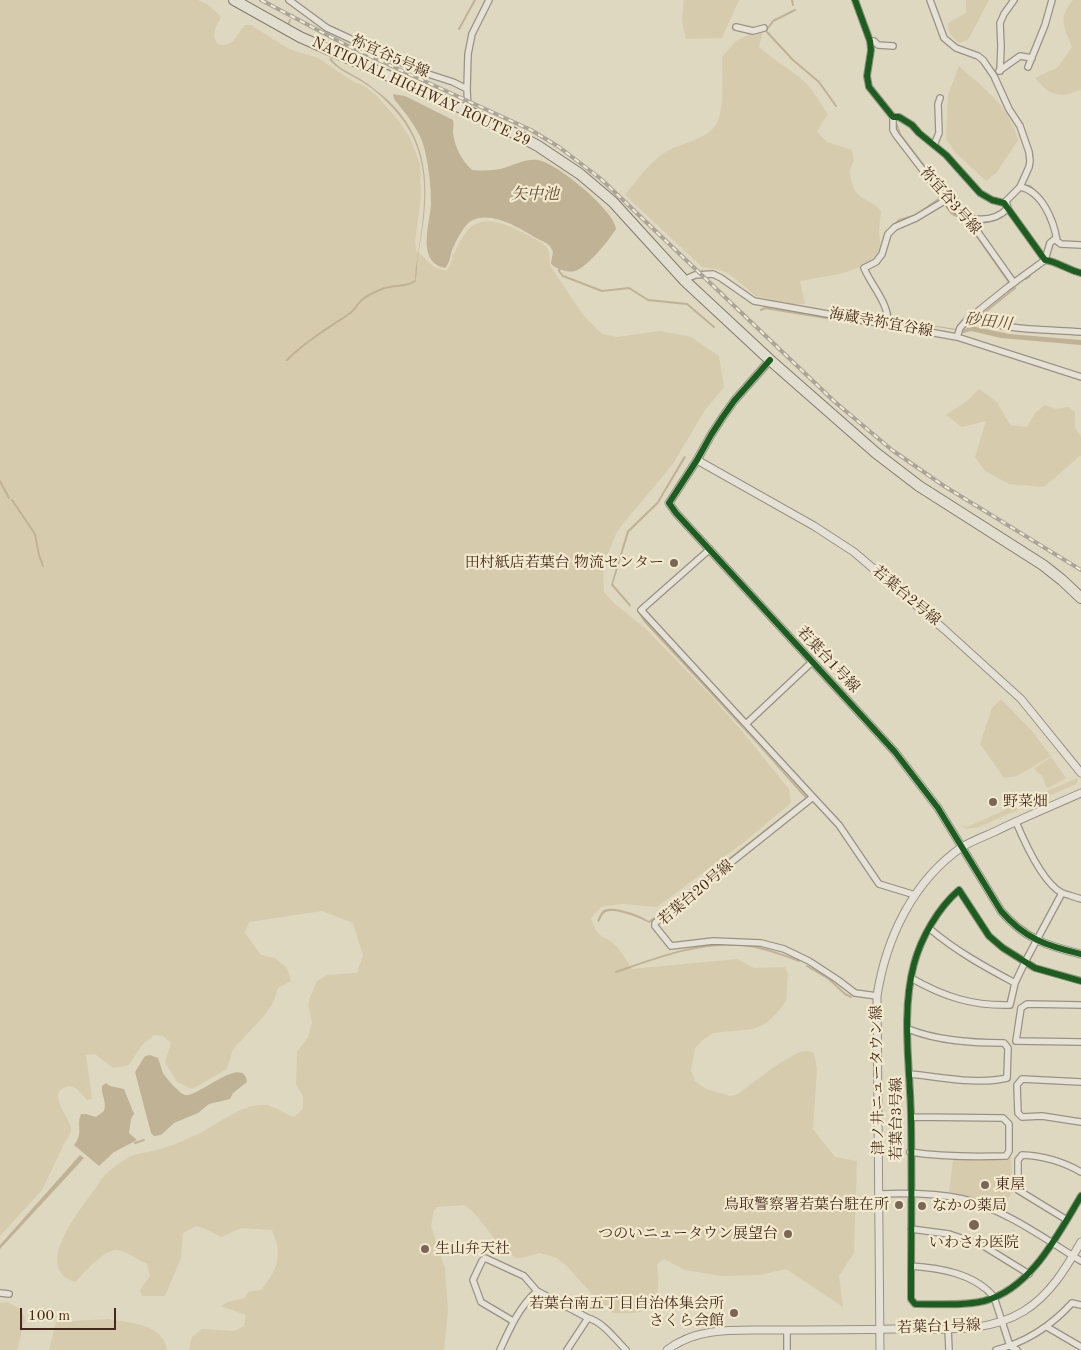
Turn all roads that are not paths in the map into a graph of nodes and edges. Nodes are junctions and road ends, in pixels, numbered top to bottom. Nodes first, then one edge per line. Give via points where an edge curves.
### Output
1 (234, 0) edge
2 (289, 0) edge
3 (489, 0) edge
4 (855, 0) edge
5 (930, 0) edge
6 (1014, 0) edge
7 (1052, 0) edge
8 (736, 27) dead end
9 (764, 28) dead end
10 (870, 41) junction
11 (893, 46) dead end
12 (1032, 58) junction
13 (1028, 67) dead end
14 (1000, 71) junction
15 (994, 76) junction
16 (467, 89) junction
17 (940, 98) dead end
18 (468, 111) junction
19 (893, 117) junction
20 (934, 145) junction
21 (1020, 187) junction
22 (946, 200) junction
23 (1008, 208) junction
24 (968, 218) junction
25 (1056, 238) junction
26 (1081, 245) edge
27 (1045, 260) junction
28 (1081, 272) edge
29 (684, 280) junction
30 (1014, 283) junction
31 (974, 314) junction
32 (888, 324) junction
33 (1081, 332) edge
34 (957, 337) junction
35 (770, 360) junction
36 (1081, 377) edge
37 (697, 460) junction
38 (710, 549) junction
39 (1081, 598) edge
40 (812, 662) junction
41 (746, 724) junction
42 (1081, 773) edge
43 (1081, 793) edge
44 (813, 797) junction
45 (1016, 822) junction
46 (963, 847) junction
47 (1062, 893) junction
48 (915, 896) junction
49 (1081, 898) edge
50 (930, 929) junction
51 (1037, 940) junction
52 (1081, 954) edge
53 (1025, 962) junction
54 (911, 978) junction
55 (1081, 981) edge
56 (1016, 983) junction
57 (877, 996) junction
58 (1081, 1005) edge
59 (908, 1030) junction
60 (1081, 1042) edge
61 (910, 1074) junction
62 (1081, 1082) edge
63 (911, 1117) junction
64 (1081, 1122) edge
65 (910, 1152) junction
66 (1081, 1172) edge
67 (910, 1193) junction
68 (879, 1194) junction
69 (1081, 1196) edge
70 (1067, 1220) junction
71 (911, 1229) junction
72 (1081, 1242) edge
73 (1052, 1243) junction
74 (1073, 1256) junction
75 (1081, 1261) edge
76 (911, 1266) junction
77 (1028, 1274) junction
78 (536, 1291) junction
79 (0, 1294) edge
80 (9, 1294) dead end
81 (994, 1297) junction
82 (1081, 1305) edge
83 (588, 1318) junction
84 (513, 1320) junction
85 (1002, 1321) junction
86 (1047, 1327) junction
87 (948, 1328) junction
88 (787, 1330) junction
89 (881, 1330) junction
90 (1010, 1346) junction
91 (1081, 1347) edge
92 (500, 1350) edge
93 (566, 1350) edge
94 (626, 1350) edge
95 (668, 1350) edge
96 (787, 1350) edge
97 (880, 1350) edge
98 (949, 1350) edge
99 (996, 1350) edge
100 (1016, 1350) edge

1 - 18 highway, NATIONAL HIGHWAY ROUTE 29 via 300,37
2 - 16 street, 祢宜谷5号線 via 328,28 387,57
3 - 16 street via 472,34
4 - 10 street
5 - 15 street via 946,41 978,56
6 - 14 street via 1000,23
7 - 12 street
8 - 9 street via 753,31
10 - 11 street via 876,45
10 - 19 street via 869,87
12 - 13 street
12 - 14 street via 1020,56
14 - 15 street
15 - 21 street via 1024,133 1029,152 1029,167
16 - 18 street
17 - 20 street via 939,133
18 - 29 highway, NATIONAL HIGHWAY ROUTE 29 via 538,146 580,174 613,202
19 - 20 street via 912,125
19 - 22 street, 祢宜谷3号線 via 896,135
20 - 23 street via 980,193
21 - 23 street via 1006,201
21 - 25 street via 1029,189 1039,199
22 - 24 street, 祢宜谷3号線
22 - 32 street via 894,227 888,234 882,254 876,262 864,268 885,306
23 - 24 street via 995,218
23 - 27 street
24 - 30 street, 祢宜谷3号線
25 - 26 street via 1061,244
25 - 27 street via 1050,243
27 - 28 street
27 - 30 street
29 - 32 street, 海蔵寺祢宜谷線 via 695,275 713,274 754,301
29 - 35 highway, NATIONAL HIGHWAY ROUTE 29
30 - 31 street
31 - 33 street via 1002,326
31 - 34 street via 963,324
32 - 34 street, 海蔵寺祢宜谷線
34 - 36 street, 海蔵寺祢宜谷線
35 - 37 street, 若葉台1号線 via 734,401
35 - 39 highway, NATIONAL HIGHWAY ROUTE 29 via 897,470 1043,565
37 - 38 street, 若葉台1号線 via 669,503
37 - 42 street, 若葉台2号線 via 854,552 1021,699
38 - 40 street, 若葉台1号線
38 - 41 street via 641,610
40 - 41 street
40 - 46 street, 若葉台1号線 via 895,752
41 - 44 street
43 - 45 street, 津ノ井ニュータウン線
44 - 48 street via 839,825 878,884
44 - 57 street, 若葉台20号線 via 654,923 674,947 735,941 784,949 809,961 854,993
45 - 46 street, 津ノ井ニュータウン線
45 - 47 street via 1041,870
46 - 48 street, 津ノ井ニュータウン線 via 937,869
46 - 51 street, 若葉台1号線 via 1001,911 1012,924
47 - 49 street
47 - 51 street
48 - 57 street, 津ノ井ニュータウン線 via 896,927
50 - 53 street, 若葉台3号線 via 959,890 989,936
50 - 54 street, 若葉台3号線 via 914,963
50 - 56 street via 977,963
51 - 52 street, 若葉台1号線 via 1060,950
51 - 53 street
53 - 55 street, 若葉台3号線
53 - 56 street
54 - 56 street via 932,990 970,1003 993,1005 1010,1005
54 - 59 street, 若葉台3号線
57 - 68 street, 津ノ井ニュータウン線
58 - 60 street via 1027,1004 1021,1008 1016,1041
59 - 61 street, 若葉台3号線
59 - 61 street via 956,1041 1004,1043 1008,1048 1007,1078 964,1079
61 - 63 street, 若葉台3号線
62 - 64 street via 1022,1079 1017,1085 1018,1113 1022,1117 1042,1116
63 - 65 street, 若葉台3号線
63 - 65 street via 1003,1118 1009,1124 1009,1151 1006,1156 978,1157
65 - 67 street, 若葉台3号線
66 - 70 street via 1059,1161 1038,1156 1022,1155 1018,1160 1018,1190
67 - 68 street
67 - 71 street, 若葉台3号線
67 - 73 street via 964,1200 987,1207
68 - 89 street, 津ノ井ニュータウン線
69 - 70 street, 若葉台3号線
70 - 73 street, 若葉台3号線
71 - 76 street, 若葉台3号線
71 - 77 street via 949,1234 982,1245
72 - 74 street, 若葉台1号線
73 - 74 street
73 - 77 street, 若葉台3号線
74 - 75 street
74 - 85 street, 若葉台1号線 via 1055,1283 1038,1300
76 - 81 street via 938,1268 964,1276
76 - 81 street, 若葉台3号線 via 911,1299 915,1304 966,1303
77 - 81 street, 若葉台3号線 via 1014,1287
78 - 83 street
78 - 84 street
78 - 84 street via 524,1276 485,1258 482,1261 473,1280 481,1302
79 - 80 street
81 - 85 street
82 - 86 street via 1072,1303
83 - 93 street
83 - 94 street via 600,1324
84 - 92 street
85 - 87 street, 若葉台1号線
85 - 90 street
86 - 90 street
86 - 91 street
87 - 89 street, 若葉台1号線
87 - 98 street
88 - 89 street, 若葉台1号線
88 - 95 street, 若葉台1号線 via 703,1333
88 - 96 street
89 - 97 street, 津ノ井ニュータウン線
90 - 99 street
90 - 100 street

